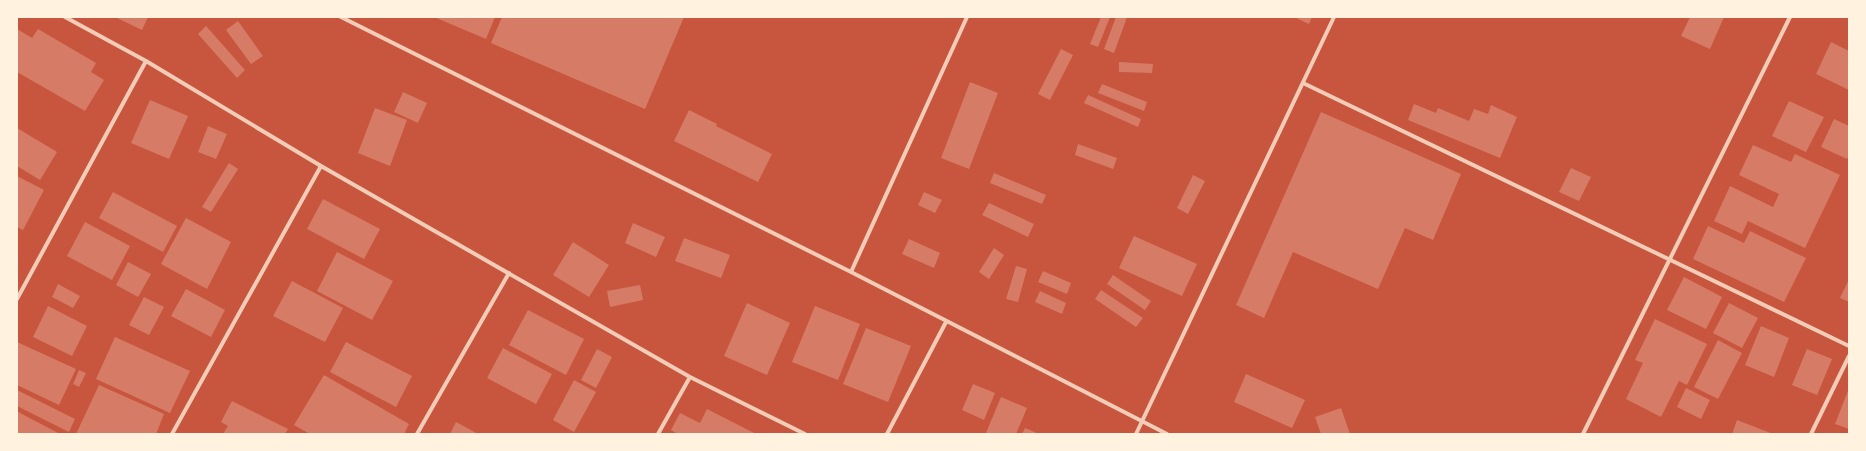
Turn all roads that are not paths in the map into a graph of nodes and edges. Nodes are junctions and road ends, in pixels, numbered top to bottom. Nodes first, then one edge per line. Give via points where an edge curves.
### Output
1 (65, 17) edge
2 (341, 17) edge
3 (967, 17) edge
4 (1334, 17) edge
5 (1790, 17) edge
6 (146, 61) junction
7 (1303, 83) junction
8 (321, 166) junction
9 (1670, 260) junction
10 (851, 272) junction
11 (509, 274) junction
12 (17, 299) edge
13 (946, 322) junction
14 (1849, 346) edge
15 (1849, 356) edge
16 (690, 377) junction
17 (1143, 421) junction
18 (172, 434) edge
19 (417, 434) edge
20 (658, 434) edge
21 (805, 434) edge
22 (887, 434) edge
23 (1136, 434) edge
24 (1167, 434) edge
25 (1583, 434) edge
26 (1811, 434) edge

1 - 6 street
2 - 10 street
3 - 10 street
4 - 7 street
5 - 9 street
6 - 8 street
6 - 12 street
7 - 9 street
7 - 17 street
8 - 11 street
8 - 18 street
9 - 14 street
9 - 25 street
10 - 13 street
11 - 16 street
11 - 19 street
13 - 17 street
13 - 22 street
15 - 26 street
16 - 20 street
16 - 21 street
17 - 23 street
17 - 24 street

